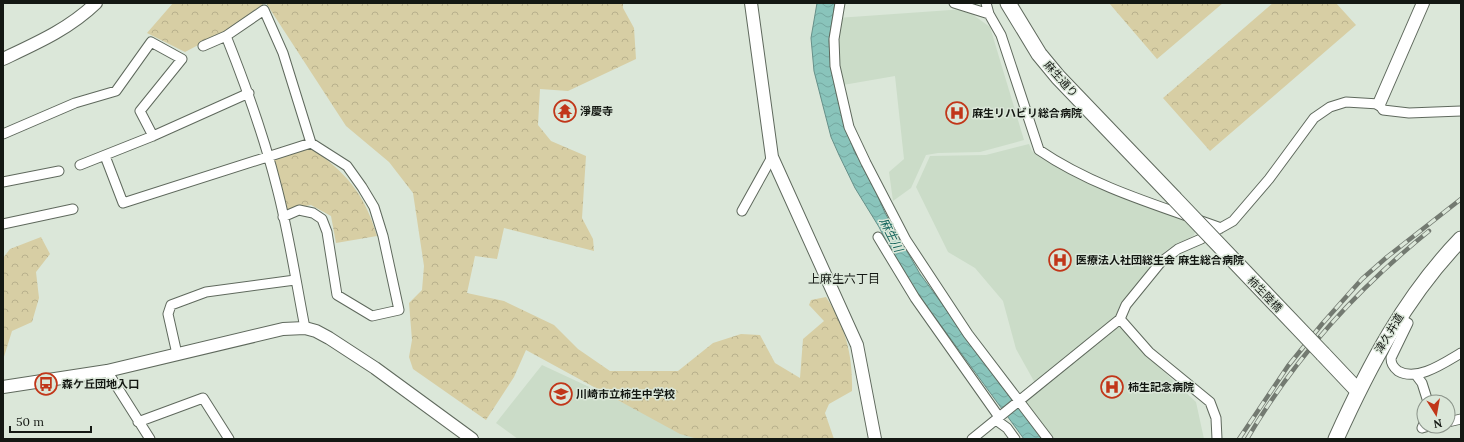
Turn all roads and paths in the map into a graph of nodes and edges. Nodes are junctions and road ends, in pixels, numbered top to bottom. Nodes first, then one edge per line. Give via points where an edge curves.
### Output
1 (96, 3) edge
2 (751, 3) edge
3 (840, 3) edge
4 (954, 3) edge
5 (986, 3) edge
6 (1008, 3) edge
7 (1423, 3) edge
8 (989, 14) junction
9 (226, 36) junction
10 (203, 46) dead end
11 (3, 59) edge
12 (249, 93) junction
13 (1379, 104) junction
14 (1461, 111) edge
15 (3, 134) edge
16 (153, 136) junction
17 (311, 143) junction
18 (105, 156) junction
19 (268, 156) junction
20 (772, 157) junction
21 (80, 165) dead end
22 (59, 171) dead end
23 (3, 182) edge
24 (1174, 198) joint
25 (73, 209) dead end
26 (742, 211) dead end
27 (283, 217) junction
28 (3, 224) edge
29 (1221, 228) junction
30 (878, 237) dead end
31 (1459, 244) edge
32 (295, 280) junction
33 (1398, 317) junction
34 (1120, 320) junction
35 (305, 328) junction
36 (1461, 353) edge
37 (177, 354) junction
38 (107, 371) junction
39 (1416, 375) junction
40 (3, 387) edge
41 (1358, 391) junction
42 (1425, 394) edge
43 (1018, 402) junction
44 (999, 417) junction
45 (138, 422) junction
46 (150, 439) edge
47 (229, 439) edge
48 (472, 439) edge
49 (875, 439) edge
50 (972, 439) edge
51 (1015, 439) edge
52 (1048, 439) edge
53 (1217, 439) edge
54 (1336, 439) edge

1 - 11 street via 82,17 54,35
2 - 20 street
3 - 43 street via 834,40 835,66 849,127 906,240 968,334
4 - 8 street
5 - 8 street
6 - 24 main road, 麻生通り via 1039,54 1058,77
7 - 13 street
8 - 29 street via 1001,35 1039,150 1051,159 1108,187
9 - 10 street
9 - 12 street
9 - 17 street via 264,10 283,53
12 - 16 street
12 - 19 street
13 - 14 street via 1383,110 1409,113
13 - 29 street via 1346,102 1330,107 1314,118 1233,222
15 - 16 street via 75,103 116,91 151,42 182,59 140,111
16 - 18 street
17 - 19 street
17 - 27 street via 347,166 374,207 383,236 398,310 372,316 337,295 327,232 322,219 313,213 299,210
18 - 19 street via 123,203
18 - 21 street
19 - 27 street
20 - 26 street
20 - 49 street via 857,345
22 - 23 street
24 - 41 main road, 柿生陸橋, bridge
25 - 28 street
27 - 32 street
29 - 34 street via 1178,249 1161,262 1126,305
30 - 44 street via 915,298
31 - 33 main road, 津久井道 via 1436,267
32 - 35 street
32 - 37 street via 206,292 171,305 168,314
33 - 39 street via 1408,324 1391,358 1391,364 1405,375
33 - 41 main road, 津久井道
34 - 43 street
34 - 53 street via 1149,352 1210,402 1216,418
35 - 37 street via 283,329
35 - 48 street via 316,330 375,368
36 - 39 street
37 - 38 street
38 - 40 street
38 - 45 street
39 - 42 street
41 - 54 main road, 津久井道
43 - 44 street
43 - 52 street
44 - 50 street
44 - 51 street
45 - 46 street
45 - 47 street via 203,398

